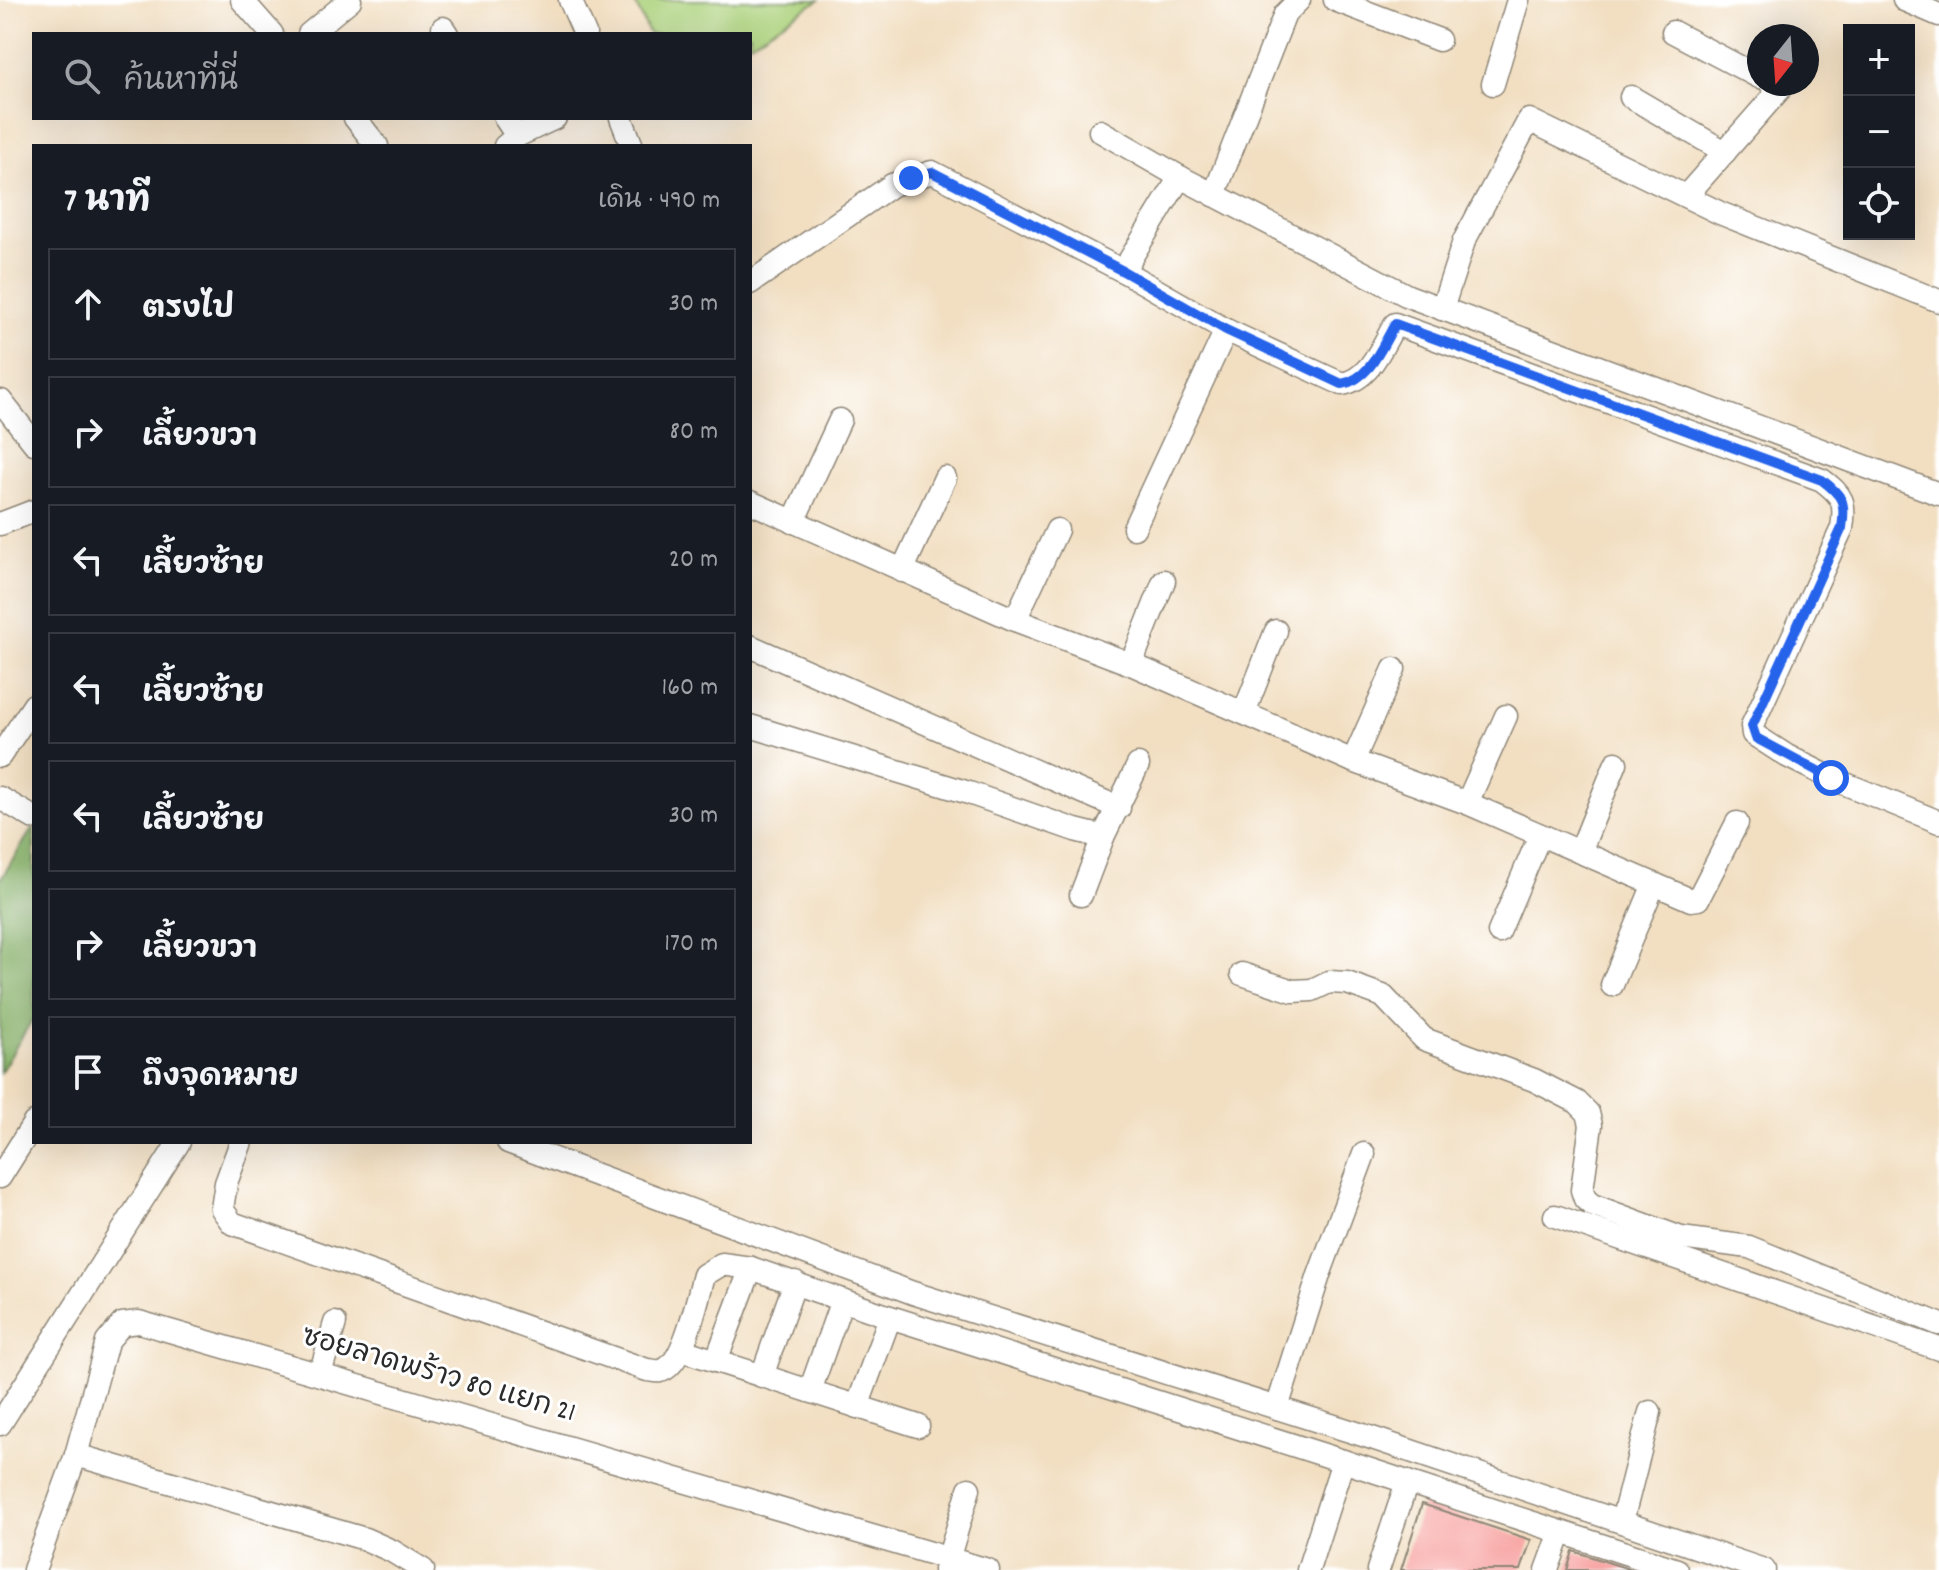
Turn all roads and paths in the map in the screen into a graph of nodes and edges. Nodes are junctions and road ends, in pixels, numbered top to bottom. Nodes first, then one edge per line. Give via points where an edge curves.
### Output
1 (242, 0) edge
2 (350, 0) edge
3 (570, 0) edge
4 (1299, 0) edge
5 (1518, 0) edge
6 (1904, 0) edge
7 (1341, 1) edge
8 (1939, 15) edge
9 (270, 32) edge
10 (311, 32) edge
11 (584, 32) edge
12 (1673, 32) dead end
13 (1439, 40) dead end
14 (1747, 71) edge
15 (1493, 84) dead end
16 (1774, 96) edge
17 (1631, 97) dead end
18 (357, 120) edge
19 (550, 120) edge
20 (622, 120) edge
21 (1100, 131) dead end
22 (508, 138) edge
23 (375, 144) edge
24 (631, 144) edge
25 (1725, 152) junction
26 (1180, 177) junction
27 (1214, 195) junction
28 (1686, 196) junction
29 (1123, 271) junction
30 (752, 282) edge
31 (1408, 296) junction
32 (1939, 301) edge
33 (1442, 309) junction
34 (1395, 324) junction
35 (1226, 330) junction
36 (1, 401) edge
37 (840, 420) dead end
38 (32, 440) edge
39 (945, 478) dead end
40 (1939, 494) edge
41 (752, 503) edge
42 (32, 512) edge
43 (793, 522) junction
44 (0, 524) edge
45 (1134, 528) dead end
46 (1057, 530) dead end
47 (902, 571) junction
48 (1164, 581) dead end
49 (1015, 620) junction
50 (1276, 631) dead end
51 (752, 647) edge
52 (1131, 664) junction
53 (1394, 669) dead end
54 (32, 708) edge
55 (1244, 713) junction
56 (1506, 716) dead end
57 (752, 727) edge
58 (0, 756) edge
59 (1353, 761) junction
60 (1616, 763) dead end
61 (1138, 765) dead end
62 (0, 798) edge
63 (1467, 803) junction
64 (1119, 808) junction
65 (32, 817) edge
66 (1939, 822) edge
67 (1737, 823) dead end
68 (1540, 835) junction
69 (1103, 837) junction
70 (1580, 852) junction
71 (1654, 884) junction
72 (1081, 895) dead end
73 (1499, 932) dead end
74 (1242, 974) dead end
75 (1612, 985) dead end
76 (32, 1126) edge
77 (178, 1144) edge
78 (240, 1144) edge
79 (513, 1144) edge
80 (1364, 1154) dead end
81 (0, 1177) edge
82 (1555, 1216) dead end
83 (751, 1268) junction
84 (795, 1282) junction
85 (842, 1300) junction
86 (890, 1317) junction
87 (335, 1323) dead end
88 (1939, 1324) edge
89 (1939, 1349) edge
90 (682, 1350) junction
91 (716, 1361) junction
92 (320, 1374) junction
93 (762, 1376) junction
94 (810, 1391) junction
95 (857, 1407) junction
96 (1277, 1408) junction
97 (1650, 1412) dead end
98 (0, 1424) edge
99 (918, 1426) dead end
100 (76, 1455) junction
101 (1343, 1461) junction
102 (1407, 1482) junction
103 (969, 1489) dead end
104 (1622, 1521) junction
105 (1561, 1532) junction
106 (947, 1564) edge
107 (34, 1570) edge
108 (423, 1570) edge
109 (988, 1570) edge
110 (1308, 1570) edge
111 (1378, 1570) edge
112 (1547, 1570) edge
113 (1677, 1570) edge
114 (1764, 1570) edge

1 - 9 street
2 - 10 street
3 - 11 street
4 - 27 street via 1285,14
5 - 15 street
6 - 8 street
7 - 13 street
12 - 14 street
16 - 25 street
17 - 25 street
18 - 23 street
19 - 22 street
20 - 24 street
21 - 26 street
25 - 28 street
26 - 27 street
26 - 29 street
27 - 31 street
28 - 32 street
28 - 33 street via 1529,120 1464,241
29 - 30 street via 932,172 892,185
29 - 35 street
31 - 33 street
31 - 34 street
33 - 40 street
34 - 35 street via 1366,372 1356,382 1342,384
34 - 66 street via 1822,480 1837,491 1842,528 1752,726 1753,734 1831,778
35 - 45 street
36 - 38 street
37 - 43 street
39 - 47 street
41 - 43 street
42 - 44 street
43 - 47 street
46 - 49 street
47 - 49 street
48 - 52 street
49 - 52 street
50 - 55 street
51 - 64 street
52 - 55 street
53 - 59 street
54 - 58 street
55 - 59 street
56 - 63 street
57 - 69 street
59 - 63 street
60 - 70 street
61 - 64 street
62 - 65 street
63 - 68 street
64 - 69 street
67 - 71 street via 1698,899
68 - 70 street
68 - 73 street
69 - 72 street
70 - 71 street
71 - 75 street
74 - 88 street via 1293,991 1347,983 1383,996 1424,1039 1577,1102 1591,1120 1582,1190 1592,1205 1681,1238 1749,1247
76 - 81 street
77 - 98 street
78 - 90 street via 222,1209 232,1223 647,1370 661,1371
79 - 96 street via 913,1293
80 - 96 street
82 - 89 street
83 - 84 street
83 - 90 street via 722,1264 704,1275
83 - 91 street
84 - 85 street
84 - 93 street
85 - 86 street
85 - 94 street
86 - 95 street
86 - 101 street
87 - 92 street
90 - 91 street
91 - 93 street
92 - 100 street, ซอยลาดพร้าว 80 แยก 21 via 139,1322 122,1324 107,1342
92 - 106 street, ซอยลาดพร้าว 80 แยก 21
93 - 94 street
94 - 95 street
95 - 99 street
96 - 104 street
97 - 104 street
100 - 107 street, ซอยลาดพร้าว 80 แยก 21
100 - 108 street via 365,1539
101 - 102 street
101 - 110 street
102 - 105 street
102 - 111 street
103 - 106 street
104 - 114 street
105 - 112 street
105 - 113 street
106 - 109 street, ซอยลาดพร้าว 80 แยก 21

